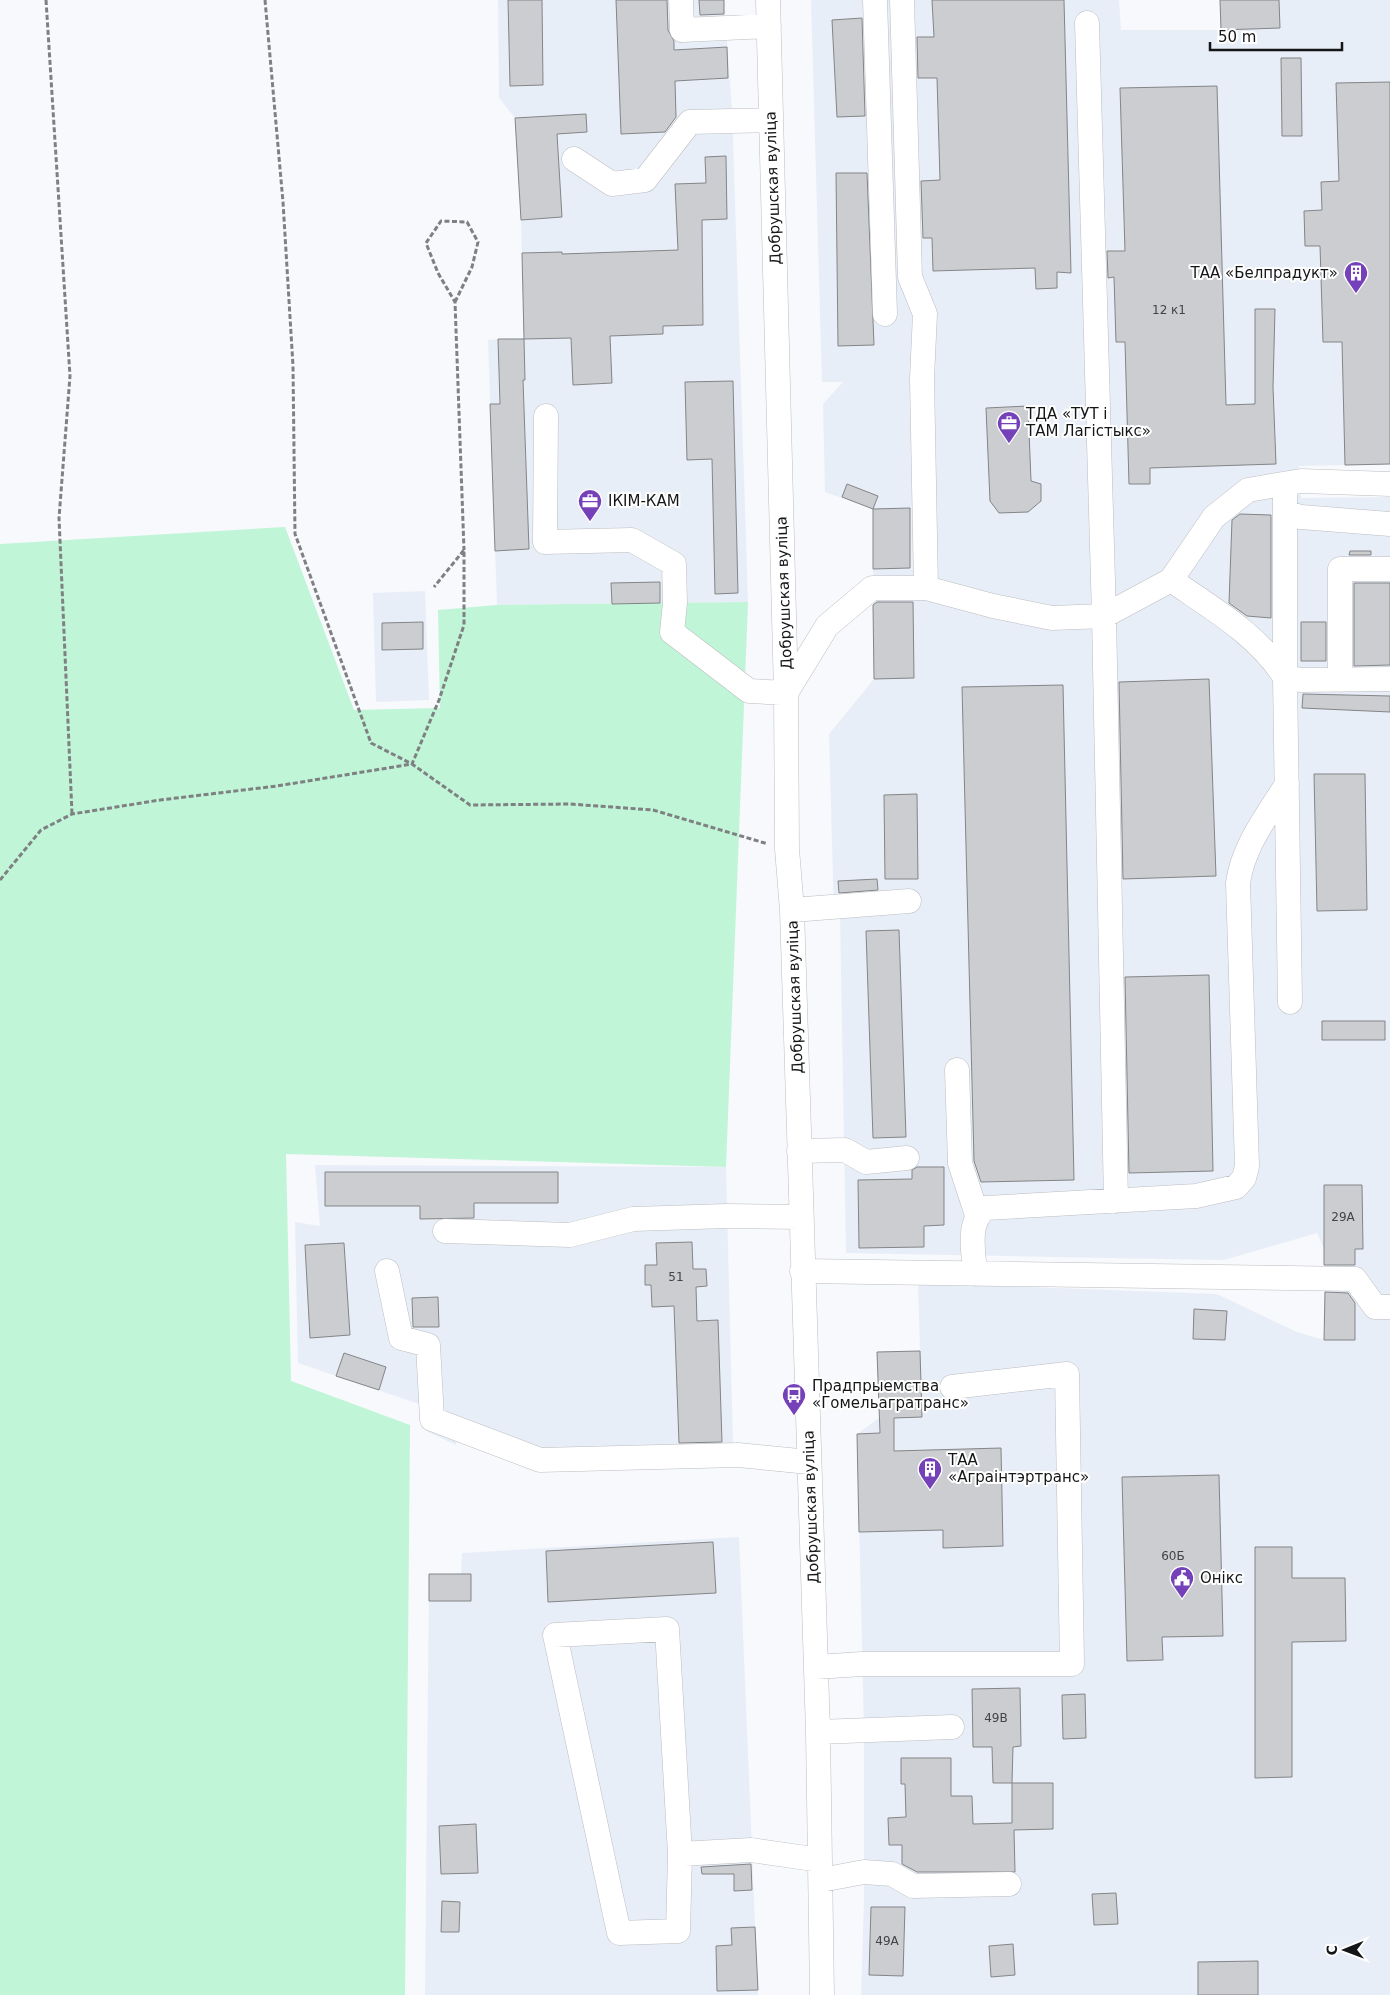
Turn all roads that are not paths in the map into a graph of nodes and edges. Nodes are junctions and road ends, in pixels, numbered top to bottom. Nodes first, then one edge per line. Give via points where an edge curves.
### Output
1 (681, 0) edge
2 (768, 0) edge
3 (876, 0) edge
4 (902, 0) edge
5 (1087, 23) dead end
6 (769, 26) junction
7 (771, 120) junction
8 (574, 159) dead end
9 (885, 314) dead end
10 (546, 416) dead end
11 (1285, 484) junction
12 (1390, 484) edge
13 (1285, 513) junction
14 (1390, 524) edge
15 (1390, 569) edge
16 (1171, 580) junction
17 (926, 588) junction
18 (1104, 616) junction
19 (1285, 677) junction
20 (1390, 679) edge
21 (1340, 680) junction
22 (786, 693) junction
23 (1287, 784) junction
24 (909, 901) dead end
25 (792, 910) junction
26 (1290, 1002) dead end
27 (957, 1070) dead end
28 (799, 1151) junction
29 (907, 1158) dead end
30 (1116, 1201) junction
31 (976, 1214) junction
32 (801, 1216) junction
33 (445, 1231) dead end
34 (387, 1270) dead end
35 (802, 1271) junction
36 (975, 1274) junction
37 (1390, 1307) edge
38 (952, 1387) dead end
39 (809, 1462) junction
40 (816, 1667) junction
41 (952, 1727) dead end
42 (818, 1732) junction
43 (680, 1854) junction
44 (820, 1870) junction
45 (1009, 1884) dead end
46 (822, 1995) edge

1 - 6 street via 682,30
2 - 6 street, Добрушская вуліца
3 - 9 street
4 - 17 street via 910,277 925,314 922,378
5 - 18 street
6 - 7 street, Добрушская вуліца
7 - 8 street via 690,122 644,180 612,184
7 - 22 street, Добрушская вуліца
10 - 22 street via 545,542 632,540 674,564 672,632 749,691
11 - 12 street via 1301,481
11 - 13 street
11 - 16 street via 1248,490 1214,517
13 - 14 street
13 - 19 street
15 - 21 street via 1340,569
16 - 18 street
16 - 19 street via 1252,636
17 - 18 street via 1052,618
17 - 22 street via 872,588 827,626
18 - 30 street
19 - 21 street
19 - 23 street
20 - 21 street
22 - 25 street, Добрушская вуліца via 787,849
23 - 26 street
23 - 30 street via 1249,846 1240,867 1238,883 1244,1178 1236,1187 1196,1196
24 - 25 street
25 - 28 street, Добрушская вуліца
27 - 31 street via 960,1162
28 - 29 street via 845,1150 866,1162
28 - 32 street, Добрушская вуліца
30 - 31 street via 986,1208
31 - 36 street via 973,1225
32 - 33 street via 634,1220 570,1235
32 - 35 street, Добрушская вуліца
34 - 39 street via 401,1338 428,1345 432,1420 540,1460 738,1456
35 - 36 street
35 - 39 street, Добрушская вуліца
36 - 37 street via 1355,1279 1375,1307
38 - 40 street via 1067,1374 1072,1664
39 - 40 street, Добрушская вуліца
40 - 42 street, Добрушская вуліца
41 - 42 street
42 - 44 street, Добрушская вуліца
43 - 43 street via 678,1931 619,1933 555,1635 667,1629
43 - 44 street via 751,1850
44 - 45 street via 892,1874 913,1886
44 - 46 street, Добрушская вуліца

